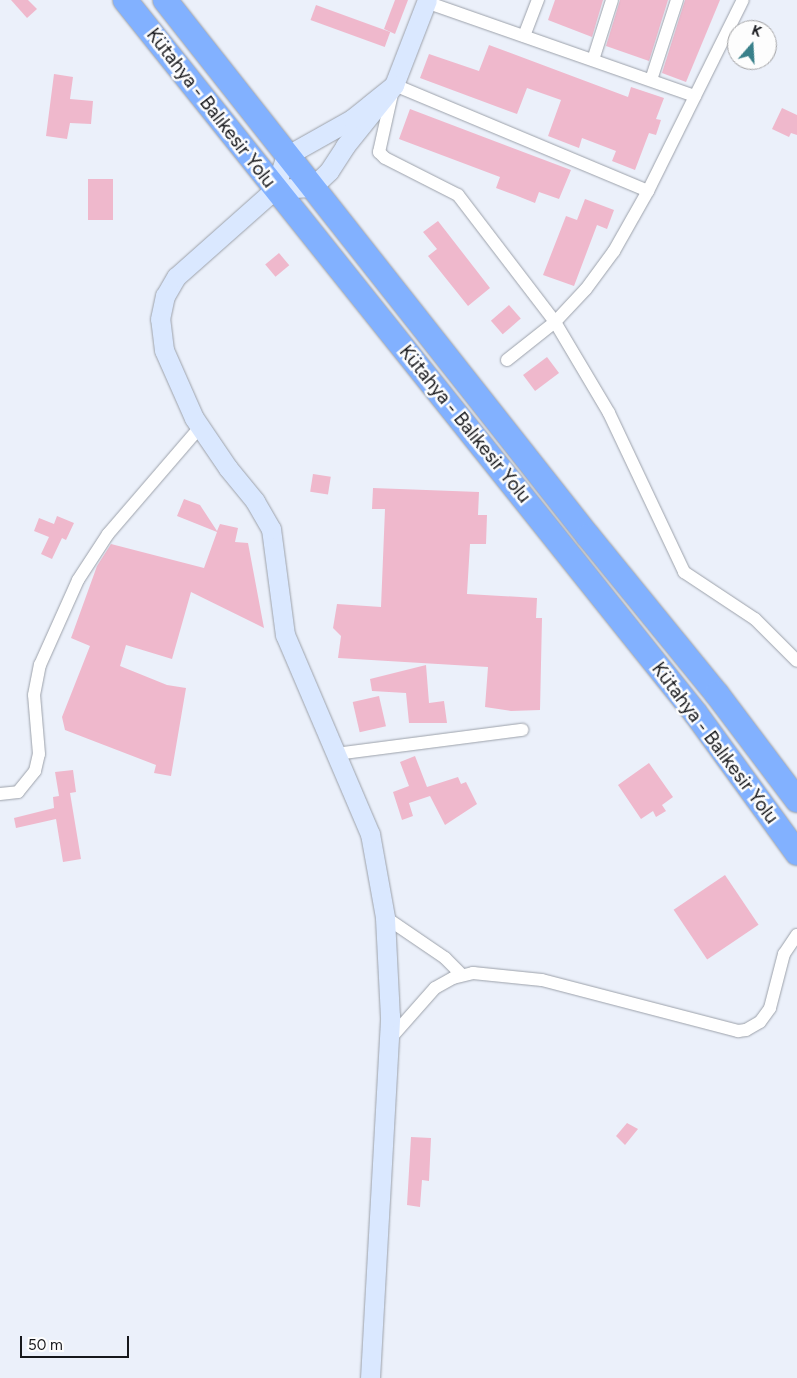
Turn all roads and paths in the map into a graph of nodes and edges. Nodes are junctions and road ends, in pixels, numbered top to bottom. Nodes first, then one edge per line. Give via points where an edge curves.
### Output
1 (125, 0) edge
2 (165, 0) edge
3 (538, 0) edge
4 (612, 0) edge
5 (677, 0) edge
6 (743, 0) edge
7 (427, 1) edge
8 (524, 36) junction
9 (593, 60) junction
10 (651, 80) junction
11 (394, 85) junction
12 (696, 96) junction
13 (286, 156) junction
14 (312, 187) junction
15 (275, 189) junction
16 (648, 191) junction
17 (555, 322) junction
18 (507, 360) dead end
19 (200, 427) junction
20 (797, 661) edge
21 (522, 730) dead end
22 (336, 754) junction
23 (0, 794) edge
24 (797, 800) edge
25 (797, 853) edge
26 (385, 917) junction
27 (797, 935) edge
28 (462, 975) junction
29 (389, 1040) junction
30 (370, 1378) edge

1 - 15 highway, Kütahya - Balıkesir Yolu
2 - 13 highway, Kütahya - Balıkesir Yolu
3 - 8 street
4 - 9 street
5 - 10 street
6 - 12 street
7 - 8 street
7 - 11 street
8 - 9 street
9 - 10 street
10 - 12 street
11 - 13 street via 352,119
11 - 14 street via 329,171
11 - 16 street
11 - 17 street via 379,152 458,195
12 - 16 street
13 - 14 highway, Kütahya - Balıkesir Yolu
13 - 15 street
14 - 15 street
14 - 24 highway, Kütahya - Balıkesir Yolu via 718,694
15 - 19 street via 176,277 165,296 160,319 164,350
15 - 25 highway, Kütahya - Balıkesir Yolu via 696,714
16 - 17 street via 614,251 586,289
17 - 18 street
17 - 20 street via 609,413 684,572 755,619
19 - 22 street via 272,529 285,635
19 - 23 street via 108,534 78,580 40,664 34,695 39,754 35,772 18,792
21 - 22 street
22 - 26 street via 370,834
26 - 28 street via 445,958
26 - 29 street
27 - 28 street via 784,954 766,1015 753,1027 738,1031 542,980
28 - 29 street via 435,988
29 - 30 street

